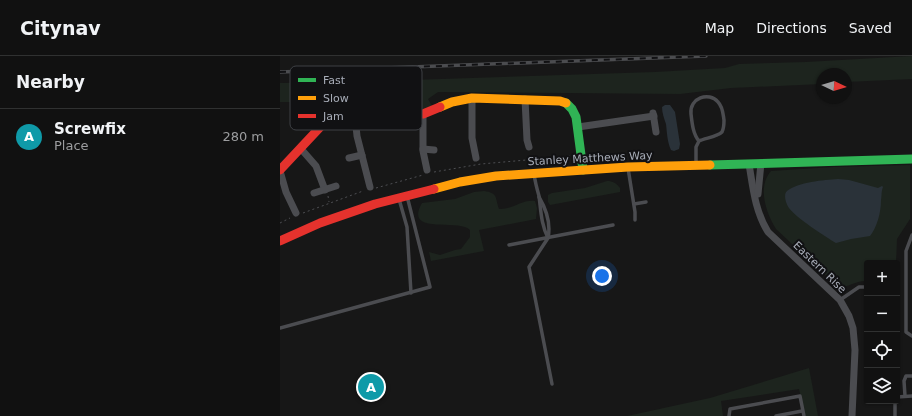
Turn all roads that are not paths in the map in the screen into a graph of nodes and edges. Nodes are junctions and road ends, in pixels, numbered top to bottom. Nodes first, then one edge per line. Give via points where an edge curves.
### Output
1 (472, 98) junction
2 (525, 99) junction
3 (423, 114) joint
4 (578, 127) junction
5 (319, 130) edge
6 (356, 130) edge
7 (656, 132) dead end
8 (698, 141) junction
9 (530, 147) dead end
10 (423, 149) junction
11 (302, 150) junction
12 (434, 150) dead end
13 (362, 155) junction
14 (349, 158) dead end
15 (476, 158) dead end
16 (912, 159) edge
17 (761, 163) junction
18 (749, 164) junction
19 (696, 166) junction
20 (628, 167) junction
21 (280, 170) edge
22 (583, 170) junction
23 (427, 172) road end
24 (534, 173) junction
25 (336, 186) dead end
26 (368, 189) road end
27 (325, 190) junction
28 (314, 193) dead end
29 (402, 196) junction
30 (539, 197) junction
31 (646, 202) dead end
32 (634, 204) junction
33 (758, 212) junction
34 (297, 214) road end
35 (635, 220) dead end
36 (613, 226) dead end
37 (912, 235) edge
38 (548, 238) junction
39 (280, 241) edge
40 (509, 245) dead end
41 (864, 287) edge
42 (411, 293) junction
43 (840, 300) junction
44 (280, 328) edge
45 (912, 336) edge
46 (912, 376) edge
47 (552, 384) dead end
48 (905, 396) junction
49 (912, 396) edge
50 (900, 397) edge
51 (895, 404) edge
52 (802, 411) junction
53 (729, 416) edge
54 (776, 416) edge
55 (804, 416) edge
56 (852, 416) edge
57 (895, 416) edge

1 - 2 main road
1 - 3 main road via 452,102
1 - 15 street via 472,138
2 - 4 main road via 566,103 573,108
2 - 9 street via 527,140
3 - 10 street
4 - 7 street via 654,115
4 - 22 main road
5 - 11 main road
6 - 13 street
8 - 8 lane via 718,134 724,128 723,111 714,99 700,98 692,104 694,134
8 - 19 lane
10 - 12 street
10 - 23 street
11 - 21 main road
11 - 27 street via 316,166
13 - 14 street
13 - 26 street
16 - 17 main road, Stanley Matthews Way
17 - 18 main road, Stanley Matthews Way
17 - 33 street, Eastern Rise
18 - 19 main road, Stanley Matthews Way
18 - 33 street, Eastern Rise
19 - 20 main road, Stanley Matthews Way
20 - 22 main road, Stanley Matthews Way
20 - 32 lane
21 - 34 street via 286,192
22 - 24 main road, Stanley Matthews Way
24 - 29 main road, Stanley Matthews Way via 472,180
24 - 30 lane
25 - 27 street
27 - 28 street
29 - 39 main road, Stanley Matthews Way via 347,213
29 - 42 lane via 407,227
29 - 42 lane via 430,287
30 - 38 lane via 541,218
30 - 38 lane via 547,217
31 - 32 lane
32 - 35 lane
33 - 43 street, Eastern Rise via 768,232
36 - 38 lane
37 - 45 lane via 906,251 906,332
38 - 40 lane
38 - 47 lane via 529,267
41 - 43 lane via 859,287
42 - 44 lane
43 - 56 street, Eastern Rise via 853,328 855,350
46 - 48 lane via 906,376 904,381
48 - 49 lane
48 - 50 lane
51 - 57 lane
52 - 53 lane via 800,396 730,409
52 - 54 lane
52 - 55 lane

